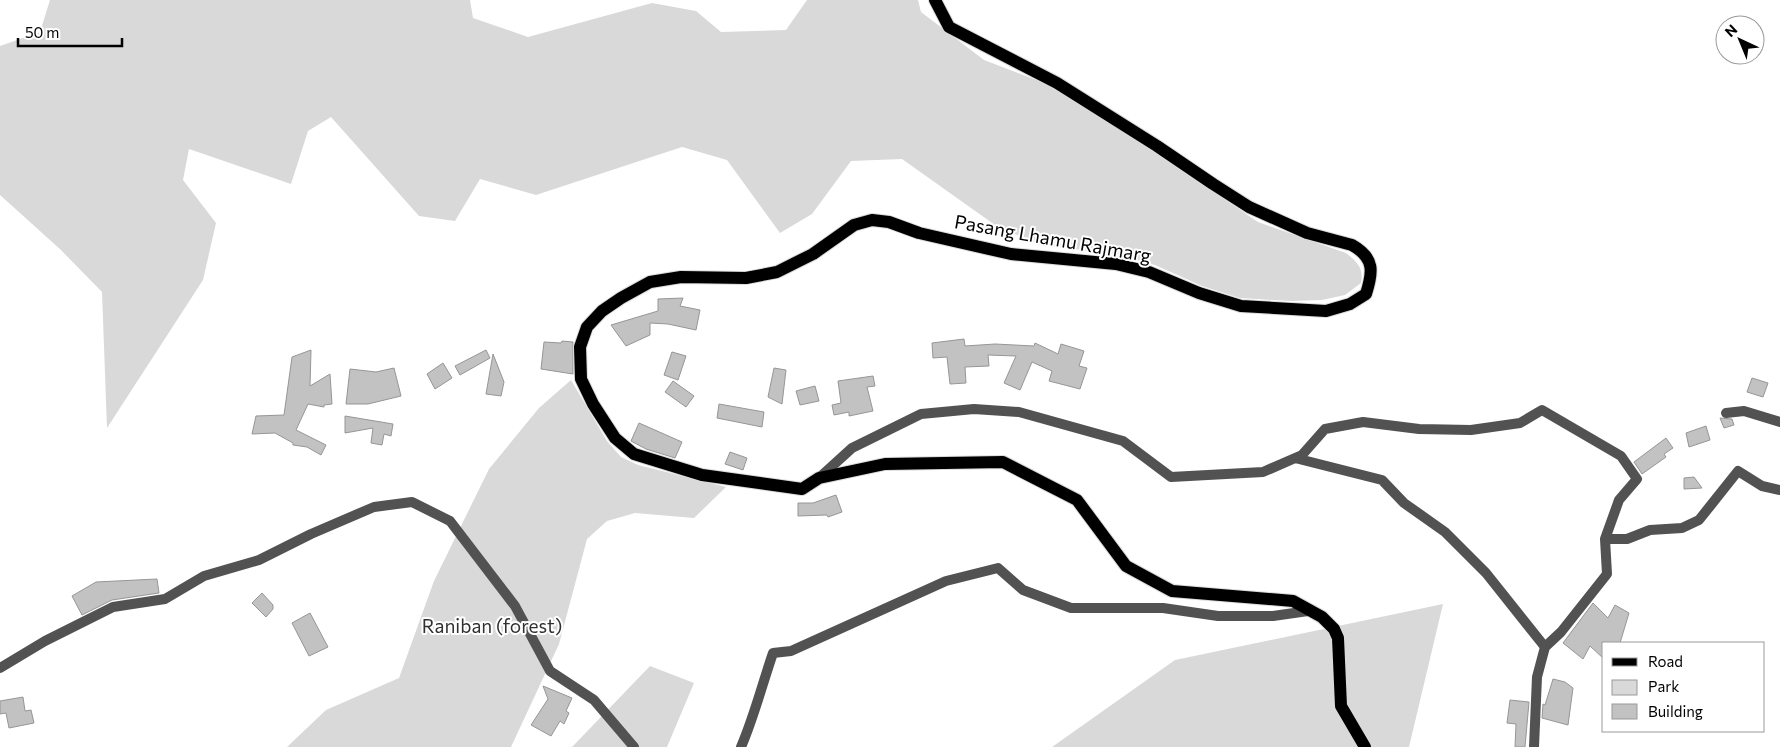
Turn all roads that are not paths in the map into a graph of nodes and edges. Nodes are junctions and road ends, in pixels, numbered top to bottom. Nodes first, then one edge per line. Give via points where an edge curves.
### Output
1 (935, 0) edge
2 (1726, 413) dead end
3 (1780, 422) edge
4 (1295, 458) junction
5 (819, 478) junction
6 (1780, 490) edge
7 (1605, 539) junction
8 (1308, 611) junction
9 (1545, 647) junction
10 (0, 668) edge
11 (634, 747) edge
12 (740, 747) edge
13 (1365, 747) edge
14 (1534, 747) edge

1 - 5 main road, Pasang Lhamu Rajmarg via 949,27 1057,82 1249,207 1307,233 1358,248 1368,259 1372,270 1370,280 1366,294 1350,304 1326,311 1241,306 1149,272 1116,264 1011,254 872,220 854,225 813,254 778,272 746,278 681,277 650,282 602,311 587,327 580,347 580,379 615,438 634,454 702,475 802,489
2 - 3 street via 1744,411
4 - 5 street via 1263,472 1171,477 1123,441 1019,412 974,409 920,414 852,448
4 - 7 street via 1302,455 1325,429 1364,422 1419,429 1471,430 1520,423 1542,410 1621,456 1636,479 1619,500
4 - 9 street via 1382,480 1404,503 1444,532 1486,573
5 - 8 main road, Pasang Lhamu Rajmarg via 885,464 1002,462 1076,500 1126,566 1172,590 1293,601
6 - 7 street via 1762,486 1738,471 1699,520 1682,528 1650,530 1627,539
7 - 9 street via 1607,574
8 - 12 street via 1273,616 1218,616 1164,608 1071,608 1023,590 998,568 946,581 791,650 773,653 751,724
8 - 13 main road, Pasang Lhamu Rajmarg via 1322,617 1338,638 1341,706
9 - 14 street via 1537,677
10 - 11 street via 113,606 165,599 204,576 259,560 374,507 412,502 450,521 515,606 550,671 594,700

